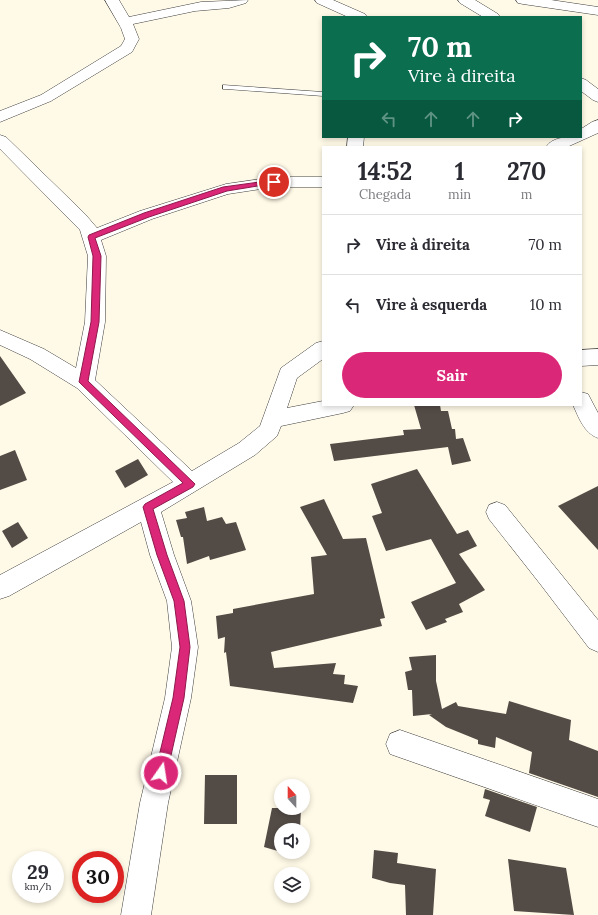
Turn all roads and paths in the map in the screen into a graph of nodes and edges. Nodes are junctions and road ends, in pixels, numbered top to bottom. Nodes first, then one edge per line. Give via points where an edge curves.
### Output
1 (112, 0) edge
2 (241, 0) edge
3 (322, 0) edge
4 (465, 0) edge
5 (523, 0) edge
6 (598, 11) edge
7 (358, 16) edge
8 (491, 16) edge
9 (124, 22) junction
10 (582, 83) edge
11 (226, 87) dead end
12 (322, 94) edge
13 (598, 97) edge
14 (0, 117) edge
15 (582, 119) edge
16 (598, 127) edge
17 (582, 135) edge
18 (574, 138) edge
19 (0, 140) edge
20 (556, 146) edge
21 (322, 182) edge
22 (91, 237) junction
23 (0, 337) edge
24 (322, 349) edge
25 (598, 357) edge
26 (582, 358) edge
27 (84, 382) junction
28 (582, 402) edge
29 (338, 406) edge
30 (272, 419) junction
31 (598, 428) edge
32 (190, 484) junction
33 (148, 507) junction
34 (497, 512) dead end
35 (0, 588) edge
36 (598, 640) edge
37 (400, 744) dead end
38 (598, 813) edge
39 (136, 915) edge

1 - 9 street
2 - 9 street via 224,6 187,8
3 - 7 street
4 - 8 street
5 - 6 street
9 - 14 street via 132,39 127,49 46,98
10 - 13 street
11 - 12 lane
15 - 16 street
16 - 17 street
18 - 20 street
19 - 22 street via 79,218 88,228
21 - 22 street via 274,182 226,189 146,215
22 - 27 street via 97,256 95,322
23 - 27 street via 37,354
24 - 30 street via 288,374
25 - 26 street
27 - 32 street
28 - 31 street
29 - 30 street
30 - 32 street via 270,430 247,448
32 - 33 street
33 - 35 street
33 - 39 street via 179,601 185,647 178,698 154,803
34 - 36 street
37 - 38 street

